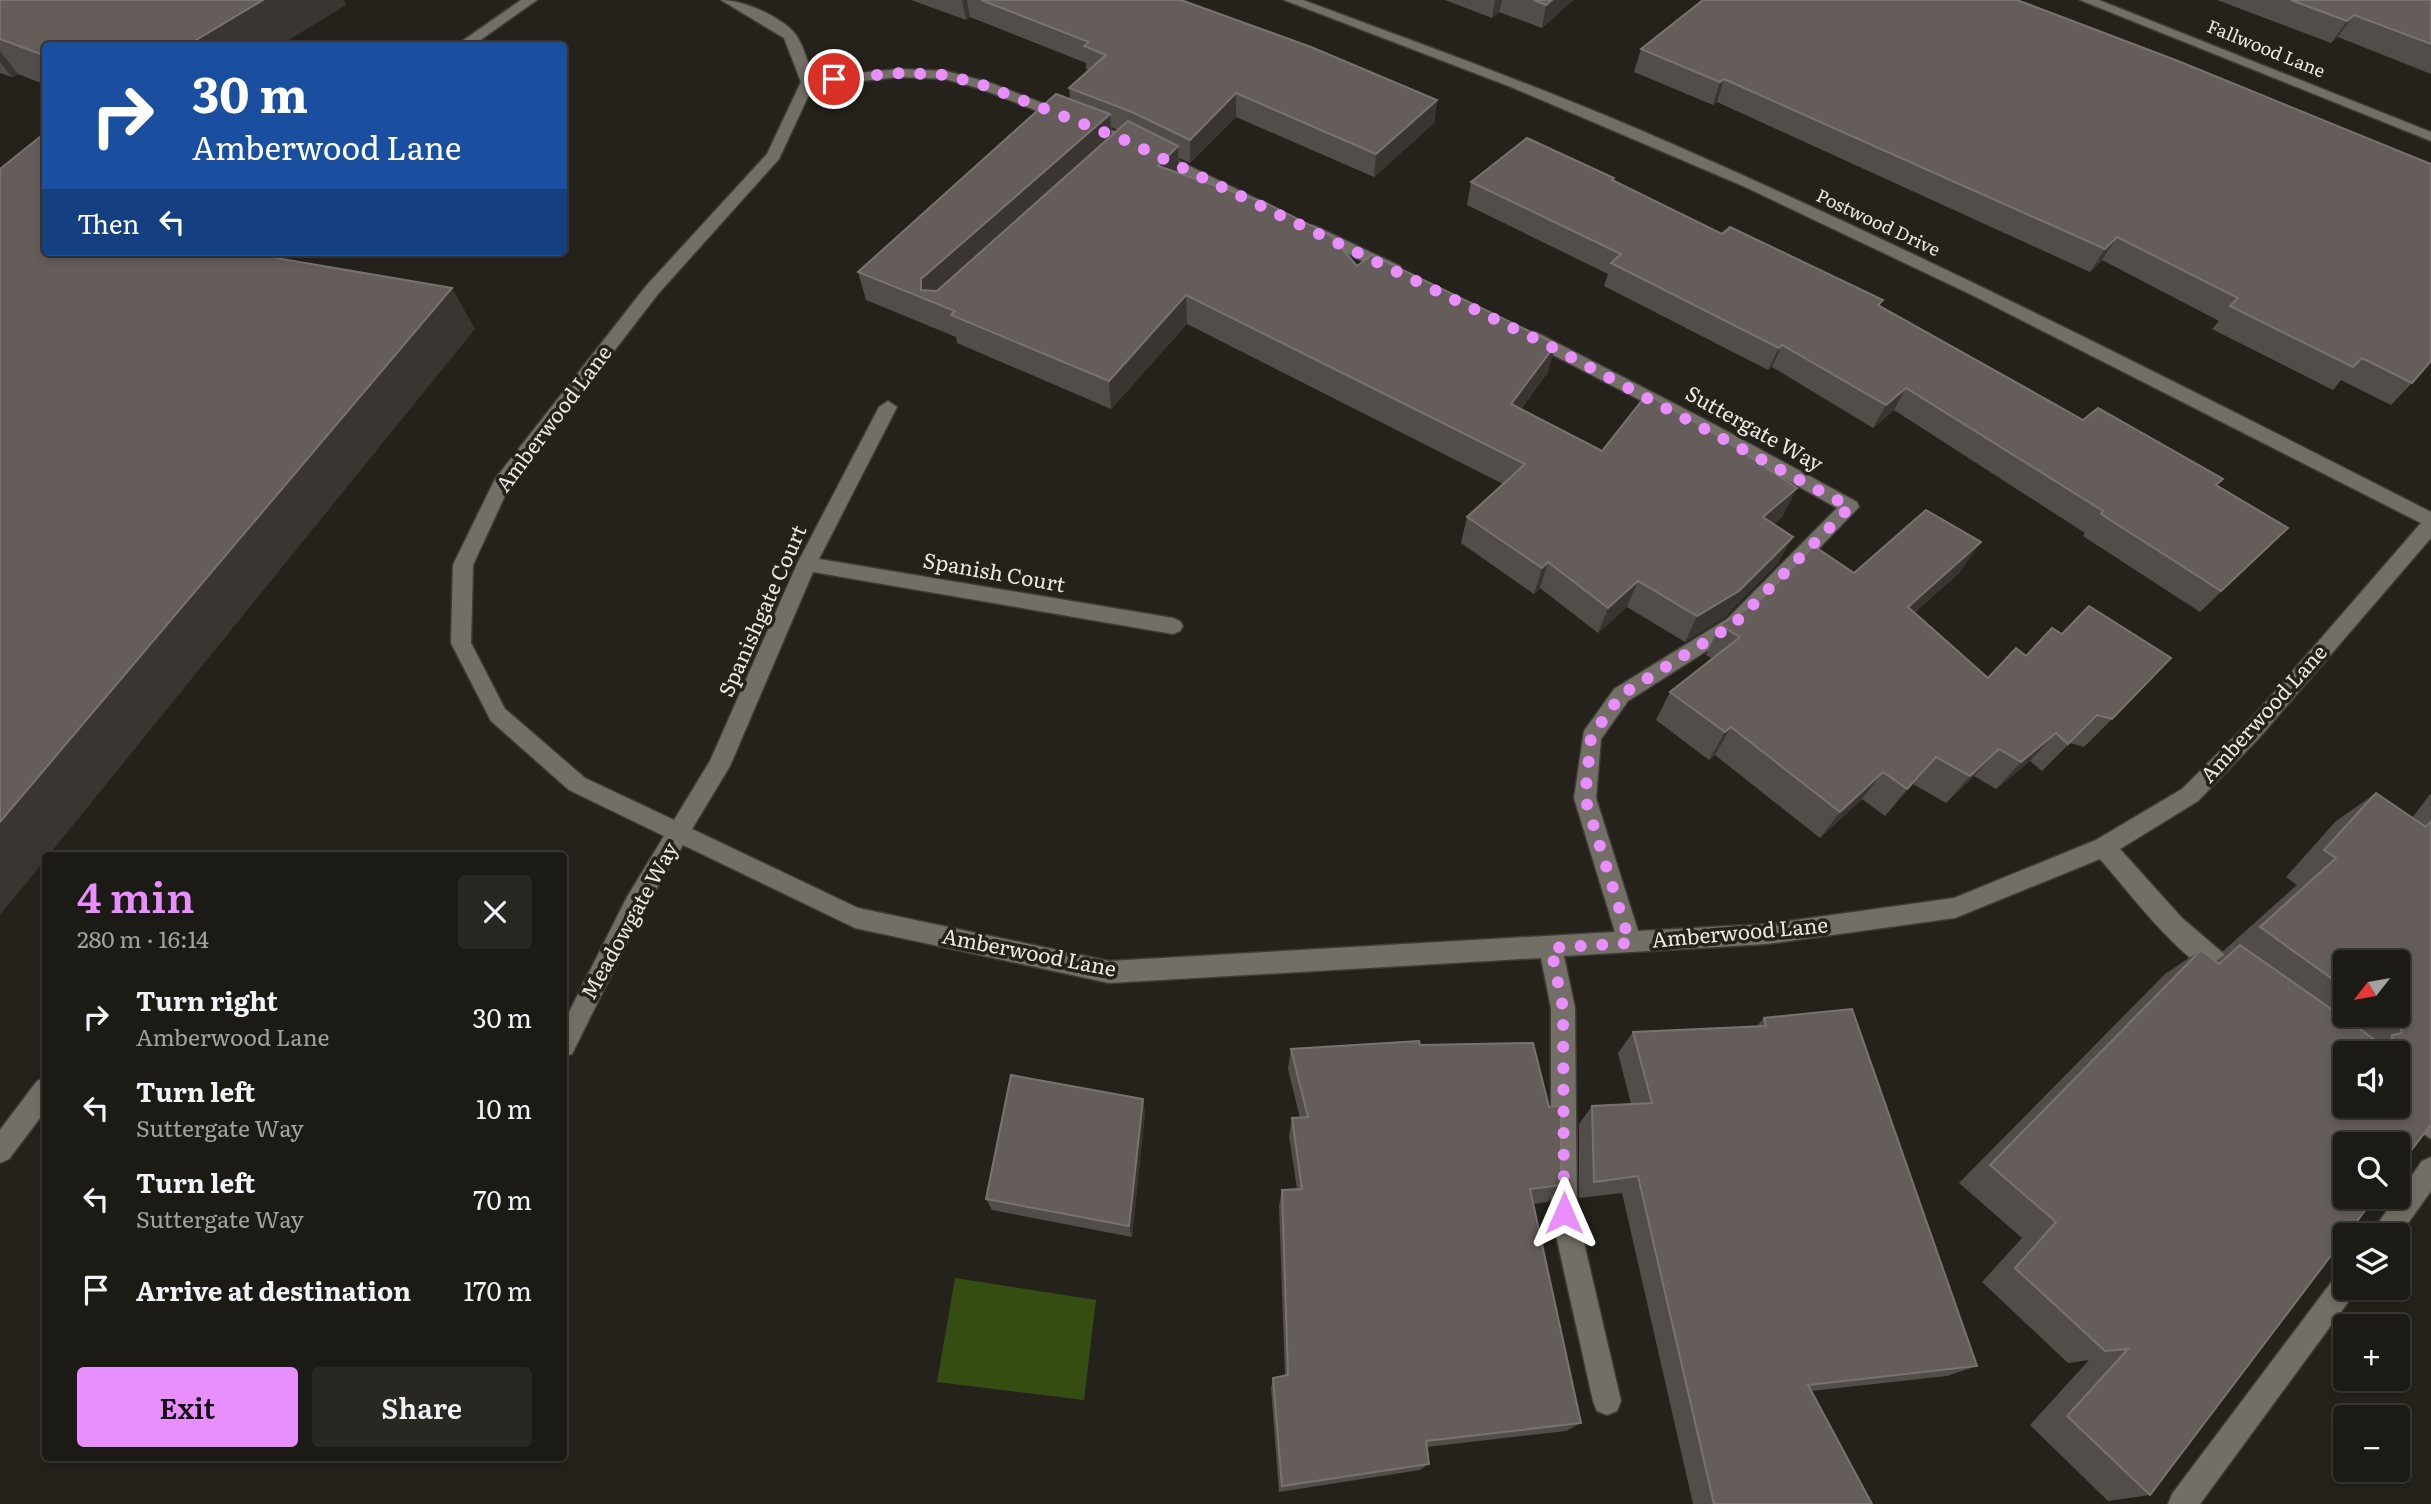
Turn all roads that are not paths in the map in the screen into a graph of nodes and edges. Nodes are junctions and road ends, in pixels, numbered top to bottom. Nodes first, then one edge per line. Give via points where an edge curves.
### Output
1 (727, 0) edge
2 (1291, 0) edge
3 (2087, 0) edge
4 (523, 1) edge
5 (467, 42) edge
6 (808, 82) junction
7 (2431, 137) edge
8 (1415, 280) edge
9 (1513, 328) edge
10 (888, 407) dead end
11 (2431, 522) edge
12 (807, 564) junction
13 (1173, 626) dead end
14 (678, 833) junction
15 (2104, 847) junction
16 (1630, 943) junction
17 (1551, 948) junction
18 (2244, 984) edge
19 (567, 1040) edge
20 (42, 1093) edge
21 (2410, 1110) edge
22 (2431, 1127) edge
23 (0, 1150) edge
24 (2431, 1170) edge
25 (2392, 1223) edge
26 (2334, 1300) edge
27 (1607, 1401) dead end
28 (2182, 1504) edge

1 - 6 street via 790,36
2 - 11 street, Postwood Drive via 1516,84 1783,200 2037,320
3 - 7 street, Fallwood Lane
4 - 5 street
6 - 8 street via 900,73 946,75 986,86
6 - 14 street, Amberwood Lane via 774,156 652,290 501,484 463,565 461,643 498,715 577,784
9 - 16 street, Suttergate Way via 1850,507 1734,624 1621,695 1591,737 1585,798
10 - 12 street, Spanishgate Court
11 - 15 street, Amberwood Lane via 2252,732 2190,795
12 - 13 street, Spanish Court
12 - 14 street, Spanishgate Court via 719,766
14 - 17 street, Amberwood Lane via 855,918 1109,972
14 - 19 street, Meadowgate Way via 635,905
15 - 16 street, Amberwood Lane via 1955,908 1767,934
15 - 18 street via 2199,951
16 - 17 street, Amberwood Lane
17 - 27 street via 1563,1008 1564,1213
20 - 23 street
21 - 22 street
24 - 25 street
26 - 28 street

